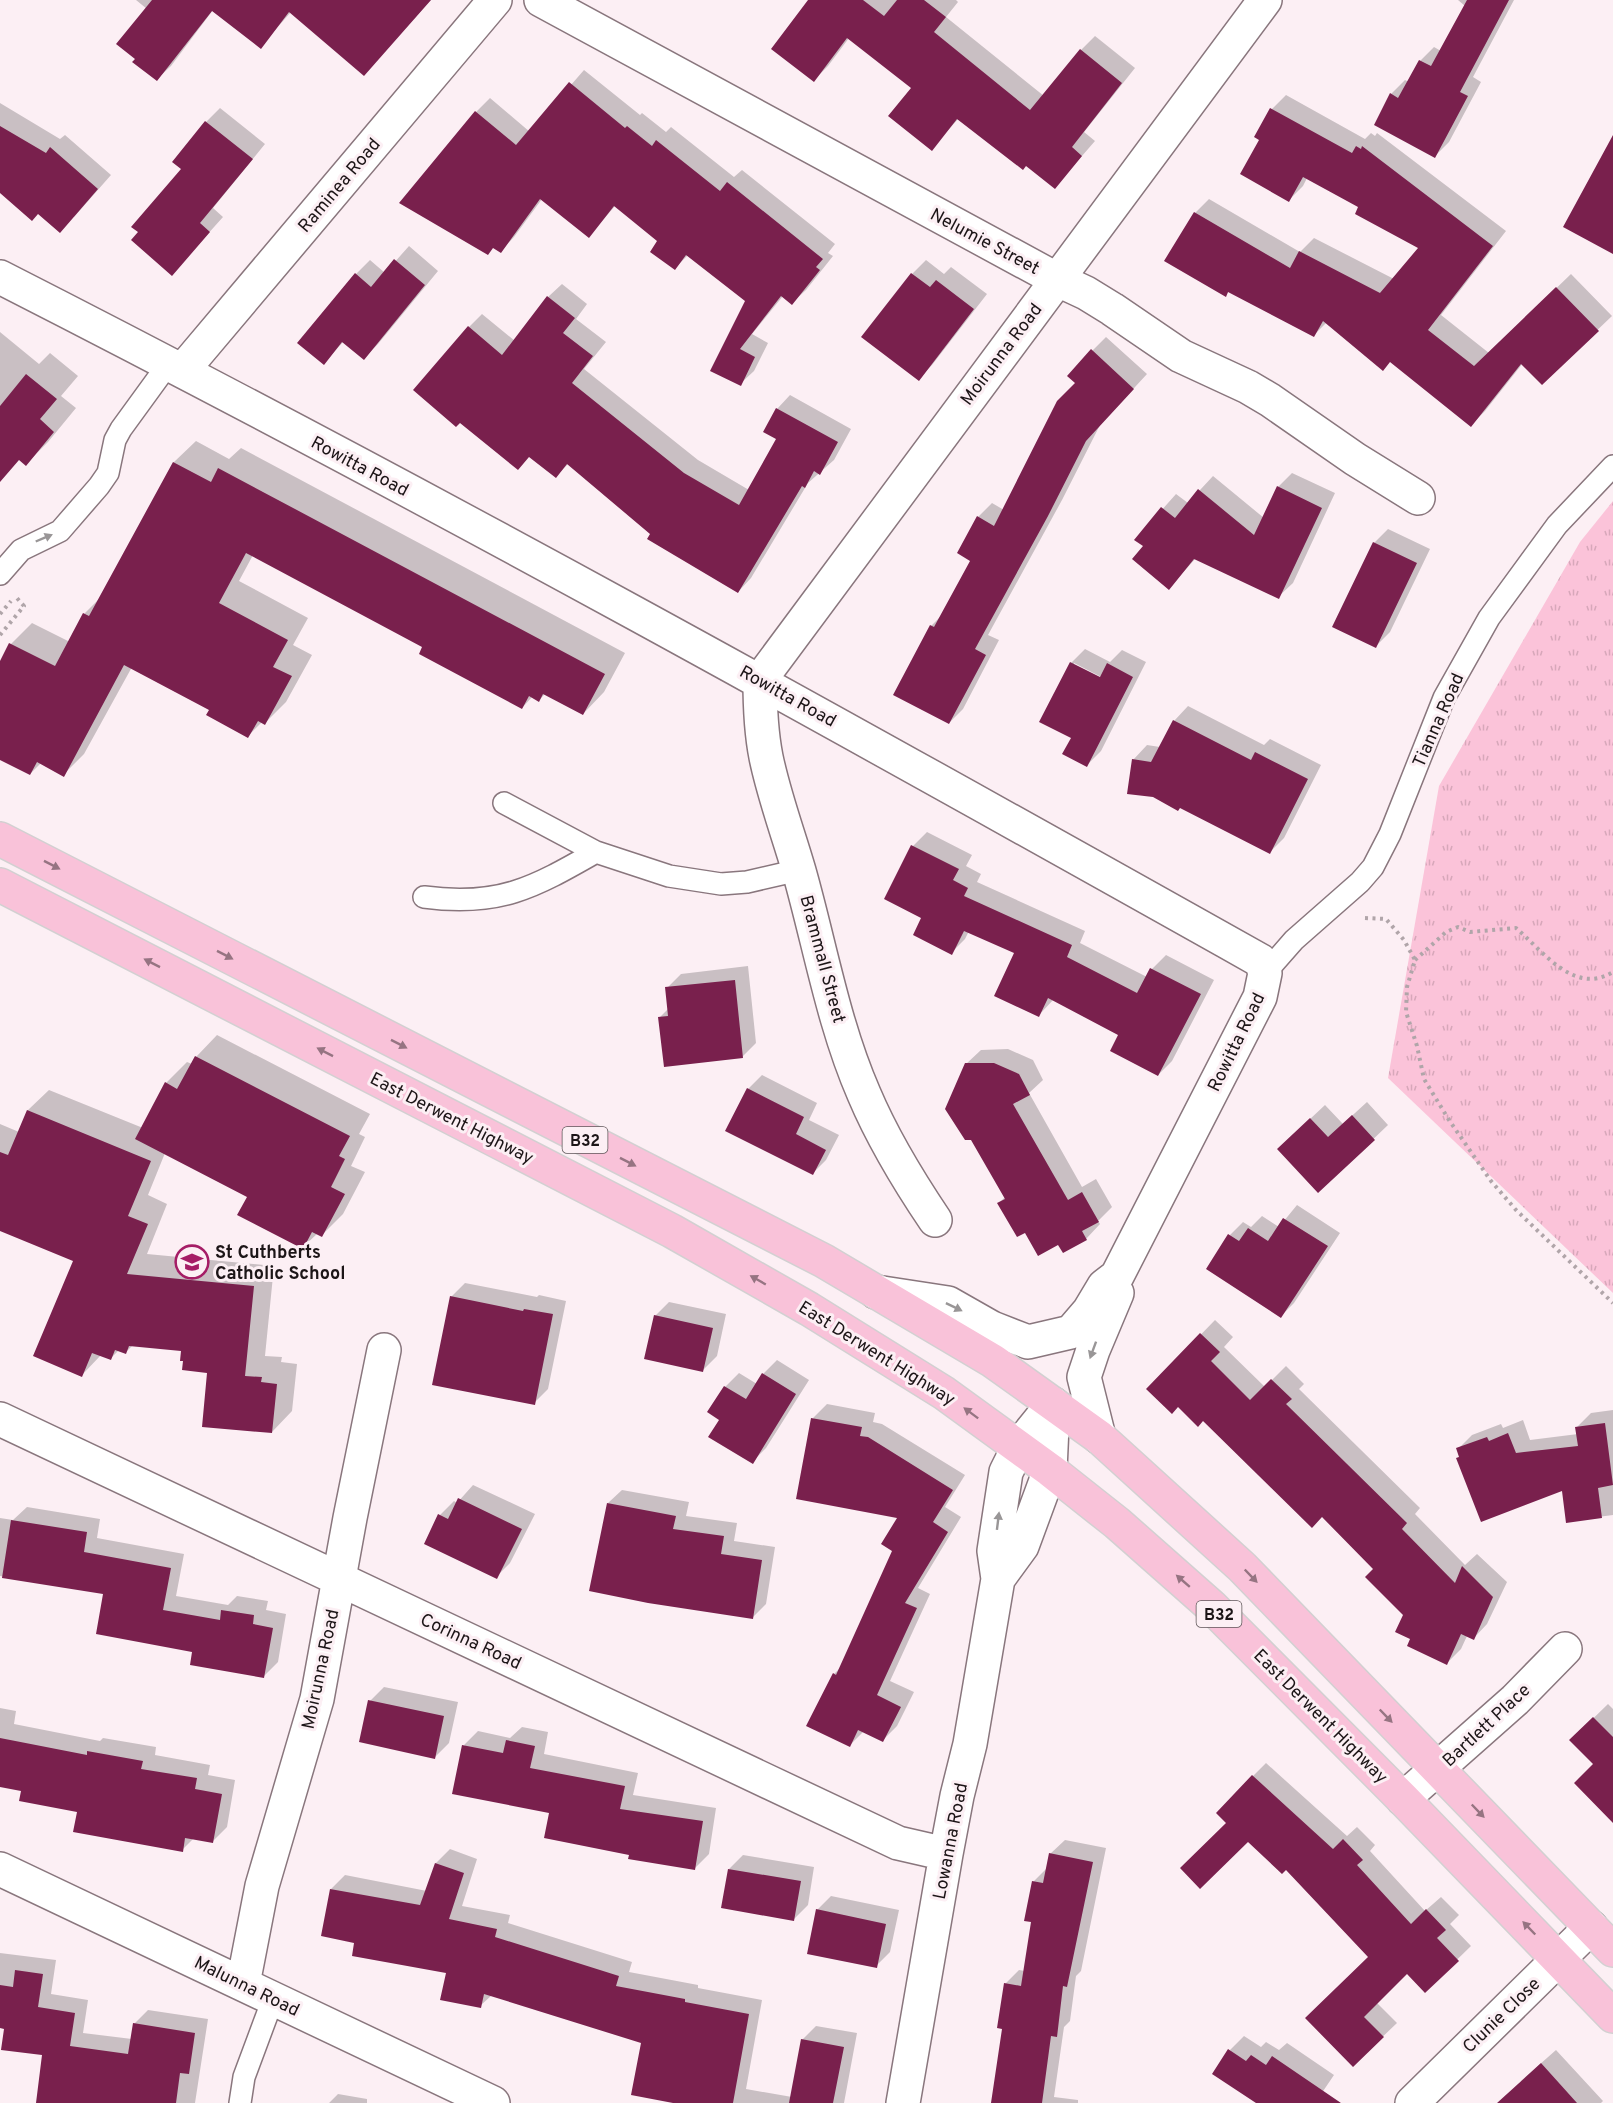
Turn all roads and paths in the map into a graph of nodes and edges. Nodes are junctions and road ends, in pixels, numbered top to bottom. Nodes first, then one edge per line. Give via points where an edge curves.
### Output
1 (495, 0) edge
2 (541, 0) edge
3 (1265, 0) edge
4 (0, 277) edge
5 (1056, 279) junction
6 (176, 367) junction
7 (1613, 466) edge
8 (1418, 498) dead end
9 (0, 574) edge
10 (0, 614) edge
11 (0, 635) edge
12 (760, 680) junction
13 (504, 802) dead end
14 (0, 839) edge
15 (596, 852) junction
16 (799, 870) junction
17 (0, 885) edge
18 (424, 897) dead end
19 (1330, 907) junction
20 (1415, 960) junction
21 (1613, 972) edge
22 (1266, 973) junction
23 (935, 1220) dead end
24 (1118, 1276) junction
25 (876, 1292) junction
26 (1613, 1303) edge
27 (384, 1350) dead end
28 (1053, 1404) junction
29 (0, 1419) edge
30 (1099, 1437) junction
31 (1019, 1446) junction
32 (1050, 1470) junction
33 (339, 1579) junction
34 (998, 1579) junction
35 (1565, 1648) dead end
36 (1438, 1769) junction
37 (1403, 1799) junction
38 (946, 1854) junction
39 (0, 1869) edge
40 (1591, 1927) junction
41 (1613, 1950) edge
42 (1559, 1959) junction
43 (243, 1984) junction
44 (273, 1999) junction
45 (1613, 2016) edge
46 (240, 2103) edge
47 (493, 2103) edge
48 (903, 2103) edge
49 (1412, 2103) edge

1 - 6 street, Raminea Road
2 - 5 street, Nelumie Street
3 - 5 street, Moirunna Road
4 - 6 street, Rowitta Road
5 - 8 street, Nelumie Street via 1112,309 1181,356 1270,400
5 - 12 street, Moirunna Road
9 -> 6 lane, Raminea Road via 21,550 60,531 99,486 108,473 121,429
6 - 12 street, Rowitta Road
7 - 19 lane, Tianna Road via 1557,525 1489,618 1444,698 1380,854 1360,882
10 - 11 path via 15,596 24,606
12 - 16 street, Brammall Street via 766,757
12 - 22 street, Rowitta Road via 1261,961
13 - 15 lane
14 -> 25 main road, B32 via 824,1261
15 - 16 lane via 669,876 721,884
15 - 18 lane via 522,891 468,900
16 - 23 street, Brammall Street via 834,1006 864,1093 903,1173
31 -> 17 main road, East Derwent Highway / B32 via 944,1393 809,1309 672,1231
19 - 20 path via 1359,917 1386,919
19 - 22 lane, Tianna Road
20 - 21 path via 1446,932 1458,927 1470,932 1516,928 1558,968 1571,975 1585,980 1603,978
20 - 26 path via 1407,987 1406,1012 1424,1079 1491,1181
22 - 24 street, Rowitta Road via 1260,997
25 -> 24 street, Rowitta Road via 948,1303 992,1328 1028,1342 1071,1332 1104,1286
24 -> 30 street, Rowitta Road via 1118,1290 1084,1377
25 - 28 main road, B32 via 993,1361
27 - 33 street, Moirunna Road
28 - 30 main road, B32
28 - 31 street, Lowanna Road
28 - 32 street, Lowanna Road
29 - 33 street, Corinna Road
30 -> 36 main road, B32 via 1242,1567
31 - 32 main road, East Derwent Highway / B32
34 -> 31 street, Lowanna Road via 994,1551 999,1512 1006,1472
32 - 34 street, Lowanna Road via 1022,1546
37 -> 32 main road, East Derwent Highway / B32 via 1211,1606
33 - 38 street, Corinna Road via 897,1843
33 - 43 street, Moirunna Road via 317,1699 262,1886
34 - 38 street, Lowanna Road via 970,1744
35 - 36 street, Bartlett Place via 1515,1700
36 - 37 street, Bartlett Place
36 -> 40 main road, B32
42 -> 37 main road, East Derwent Highway / B32
38 - 48 street, Lowanna Road
39 - 43 street, Malunna Road
40 - 41 main road, B32
40 - 42 street, Clunie Close
42 - 45 main road, East Derwent Highway / B32
42 - 49 street, Clunie Close
43 - 44 street, Malunna Road
44 - 46 lane via 244,2077
44 - 47 street, Malunna Road

